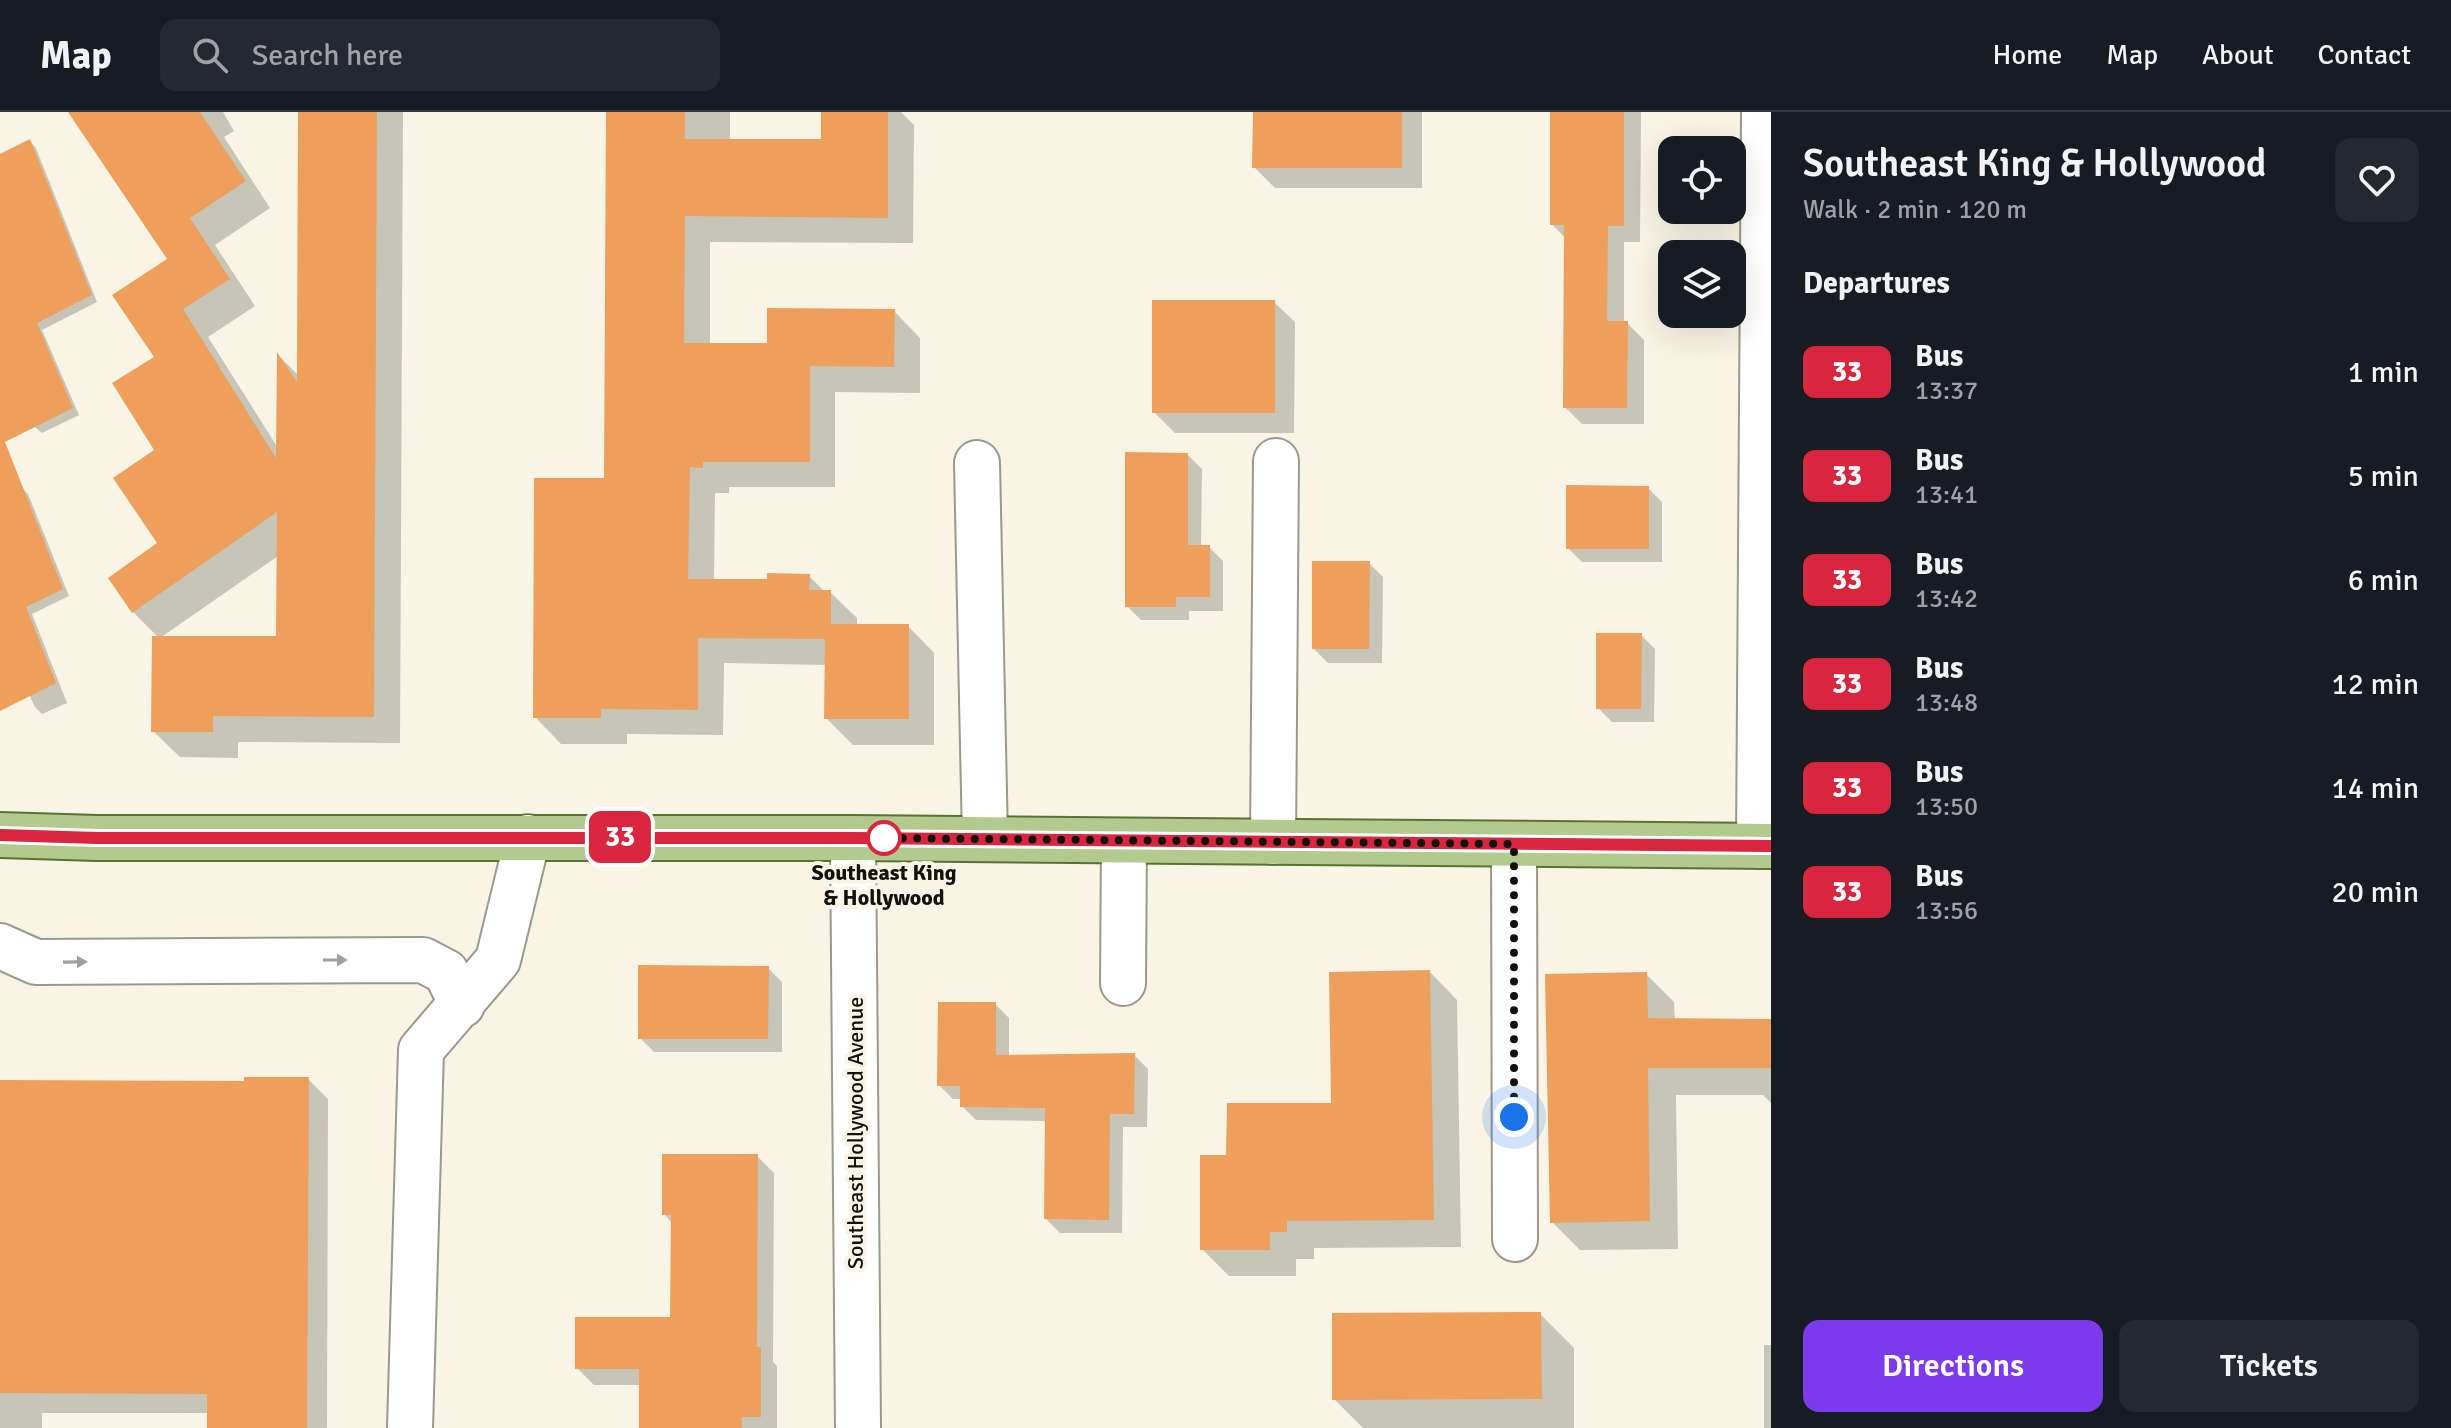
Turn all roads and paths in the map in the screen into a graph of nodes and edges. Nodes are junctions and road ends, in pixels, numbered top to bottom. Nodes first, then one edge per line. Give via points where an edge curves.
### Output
1 (1764, 112) edge
2 (1276, 461) dead end
3 (977, 463) dead end
4 (0, 835) edge
5 (528, 837) junction
6 (853, 838) junction
7 (985, 839) junction
8 (1124, 841) junction
9 (1273, 842) junction
10 (1514, 844) junction
11 (1765, 846) edge
12 (0, 946) edge
13 (1123, 983) dead end
14 (462, 1005) junction
15 (1515, 1239) dead end
16 (410, 1428) edge
17 (858, 1428) edge

1 - 11 street
2 - 9 street
3 - 7 street
4 - 5 main road
5 - 6 main road
5 - 14 street via 498,960
6 - 7 main road
6 - 17 street, Southeast Hollywood Avenue
7 - 8 main road
8 - 9 main road
8 - 13 street
9 - 10 main road
10 - 11 main road
10 - 15 street
12 -> 14 street via 36,962 423,960 446,972
14 - 16 street via 421,1050

